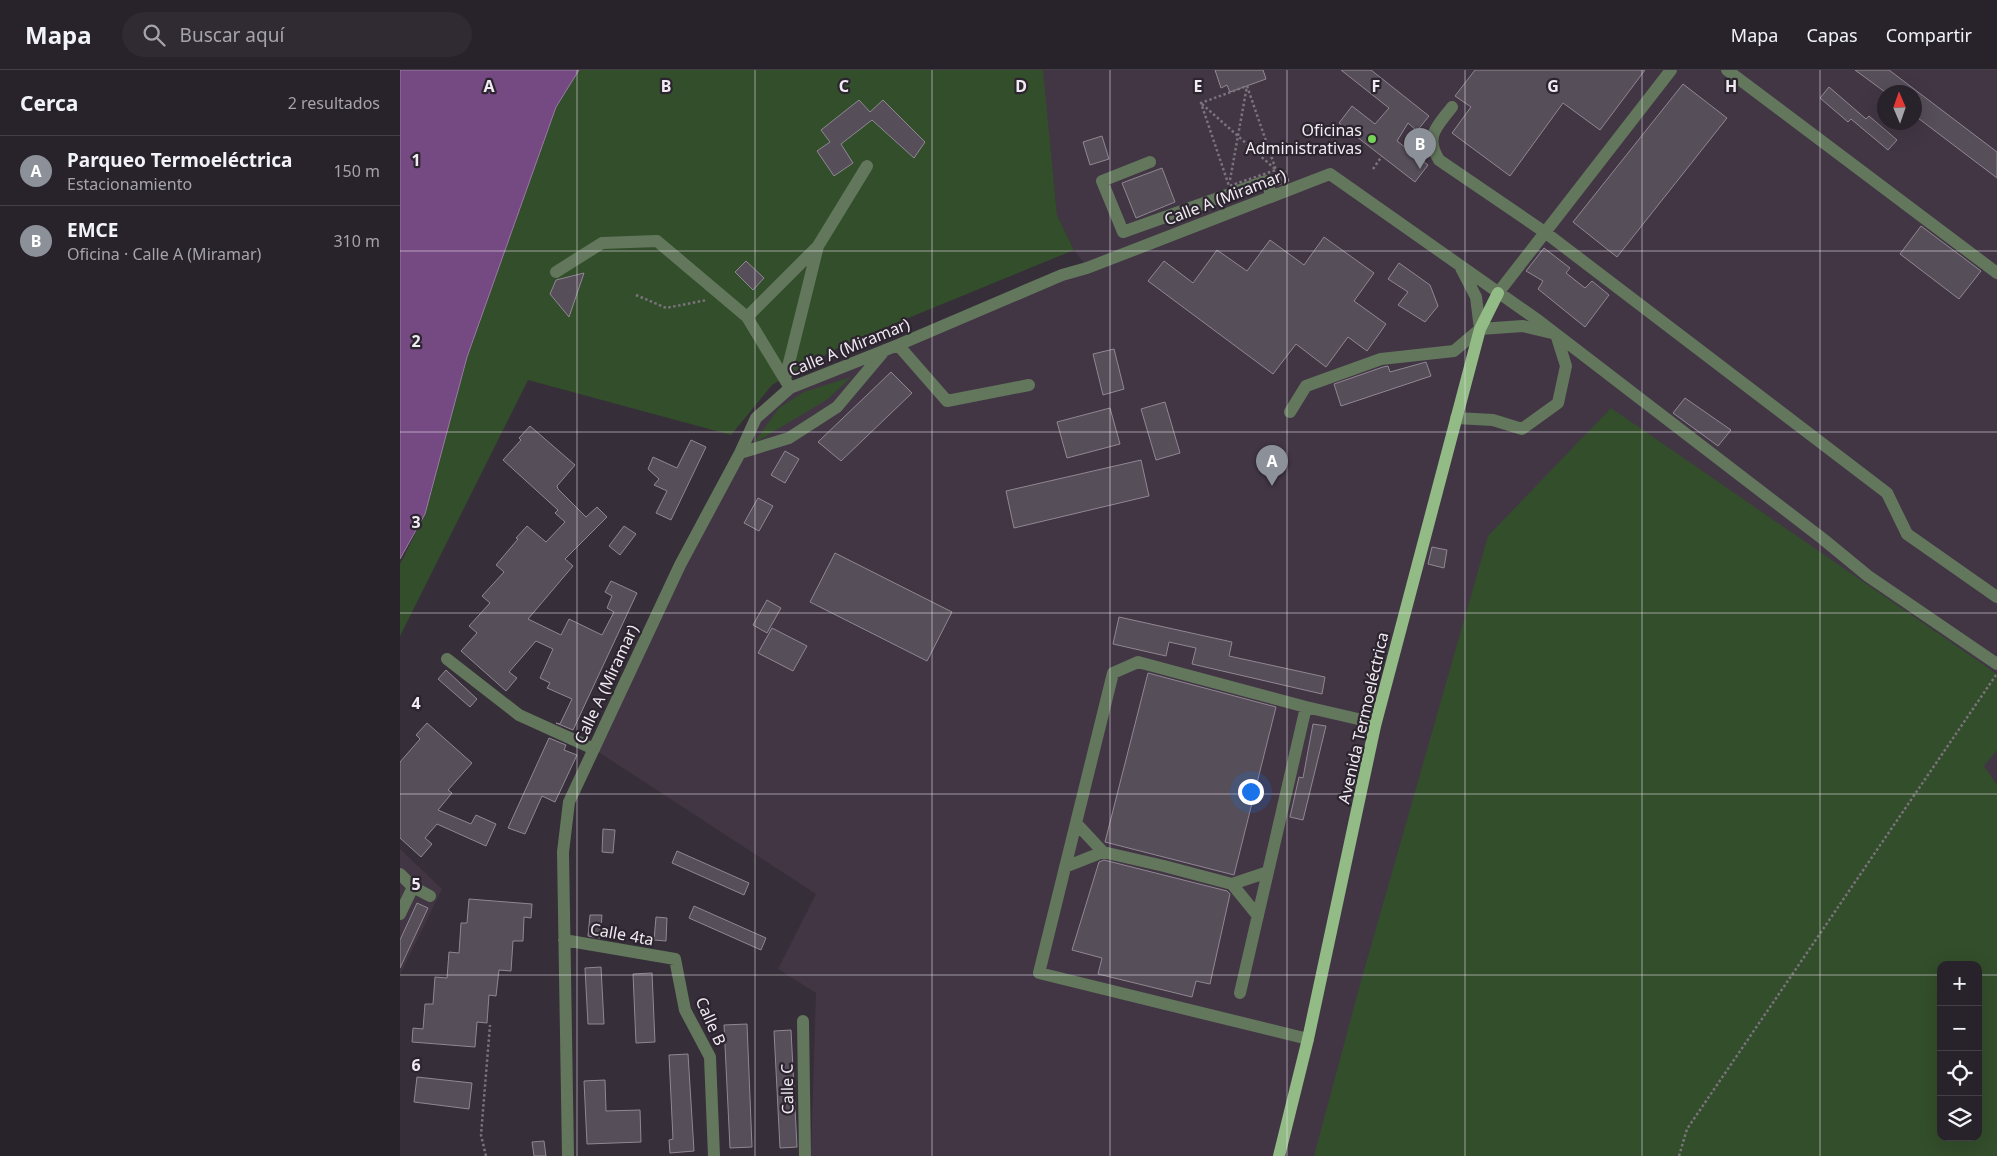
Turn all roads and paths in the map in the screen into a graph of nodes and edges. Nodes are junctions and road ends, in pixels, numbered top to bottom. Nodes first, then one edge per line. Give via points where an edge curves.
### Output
1 (1671, 70) edge
2 (1727, 70) edge
3 (1247, 86) junction
4 (1201, 103) junction
5 (1452, 107) dead end
6 (1238, 136) junction
7 (1382, 156) dead end
8 (1150, 162) dead end
9 (867, 166) dead end
10 (1373, 168) dead end
11 (1276, 170) junction
12 (1229, 186) junction
13 (1272, 196) junction
14 (1546, 233) junction
15 (818, 246) junction
16 (1459, 264) junction
17 (556, 272) dead end
18 (1997, 273) edge
19 (1498, 293) junction
20 (636, 295) dead end
21 (723, 296) junction
22 (747, 317) junction
23 (1480, 330) junction
24 (1556, 334) junction
25 (898, 345) junction
26 (885, 350) junction
27 (787, 384) junction
28 (1029, 385) dead end
29 (1290, 412) dead end
30 (1456, 418) junction
31 (740, 453) junction
32 (1997, 597) edge
33 (447, 659) dead end
34 (1997, 664) edge
35 (1997, 674) edge
36 (1306, 707) junction
37 (1375, 726) junction
38 (594, 749) junction
39 (1076, 823) junction
40 (1102, 852) junction
41 (1065, 867) junction
42 (1268, 872) junction
43 (400, 874) edge
44 (1232, 884) junction
45 (414, 887) junction
46 (430, 896) dead end
47 (400, 914) edge
48 (1258, 916) junction
49 (564, 940) junction
50 (675, 960) joint
51 (1240, 994) dead end
52 (802, 1021) dead end
53 (490, 1025) dead end
54 (1308, 1039) junction
55 (486, 1156) edge
56 (568, 1156) edge
57 (714, 1156) edge
58 (805, 1156) edge
59 (1279, 1156) edge
60 (1679, 1156) edge

1 - 14 street
2 - 18 street
3 - 4 path
3 - 6 path
3 - 11 path
4 - 6 path
4 - 12 path
5 - 14 street via 1431,139 1439,160
6 - 11 path
6 - 12 path
7 - 10 path
8 - 13 street via 1102,181 1123,232 1266,180
9 - 15 street
11 - 12 path
13 - 16 street, Calle A (Miramar) via 1330,174
13 - 25 street, Calle A (Miramar) via 1088,268 1062,275
14 - 19 street
14 - 32 street via 1887,493 1907,534
15 - 22 street
15 - 27 street
16 - 19 street, Calle A (Miramar)
16 - 23 street via 1476,297
17 - 21 street via 602,243 657,241
19 - 23 main road, Avenida Termoeléctrica
19 - 24 street, Calle A (Miramar)
20 - 21 path via 666,308
21 - 22 street
22 - 27 street
23 - 24 street via 1523,326
23 - 29 street via 1454,351 1381,359 1306,386
23 - 30 main road, Avenida Termoeléctrica
24 - 30 street via 1566,366 1558,403 1522,429 1493,420
24 - 34 street, Calle A (Miramar) via 1868,576
25 - 26 street, Calle A (Miramar)
25 - 28 street via 947,401
26 - 27 street, Calle A (Miramar)
26 - 31 street via 837,406 789,438
27 - 31 street, Calle A (Miramar) via 756,418
30 - 37 main road, Avenida Termoeléctrica
31 - 38 street, Calle A (Miramar) via 680,565
33 - 38 street via 519,715
35 - 60 path via 1687,1128
36 - 37 street
36 - 39 street via 1138,662 1113,673
36 - 42 street
37 - 54 main road, Avenida Termoeléctrica
38 - 49 street, Calle A (Miramar) via 569,802 563,852
39 - 40 street
39 - 41 street
40 - 41 street
40 - 44 street
41 - 54 street via 1039,973
42 - 44 street
42 - 48 street
43 - 45 street
44 - 48 street
45 - 46 street
45 - 47 street
48 - 51 street
49 - 50 street, Calle 4ta
49 - 56 street, Calle A (Miramar)
50 - 57 street, Calle B via 685,1010 710,1057
52 - 58 street, Calle C
53 - 55 path via 481,1135
54 - 59 main road, Avenida Termoeléctrica

